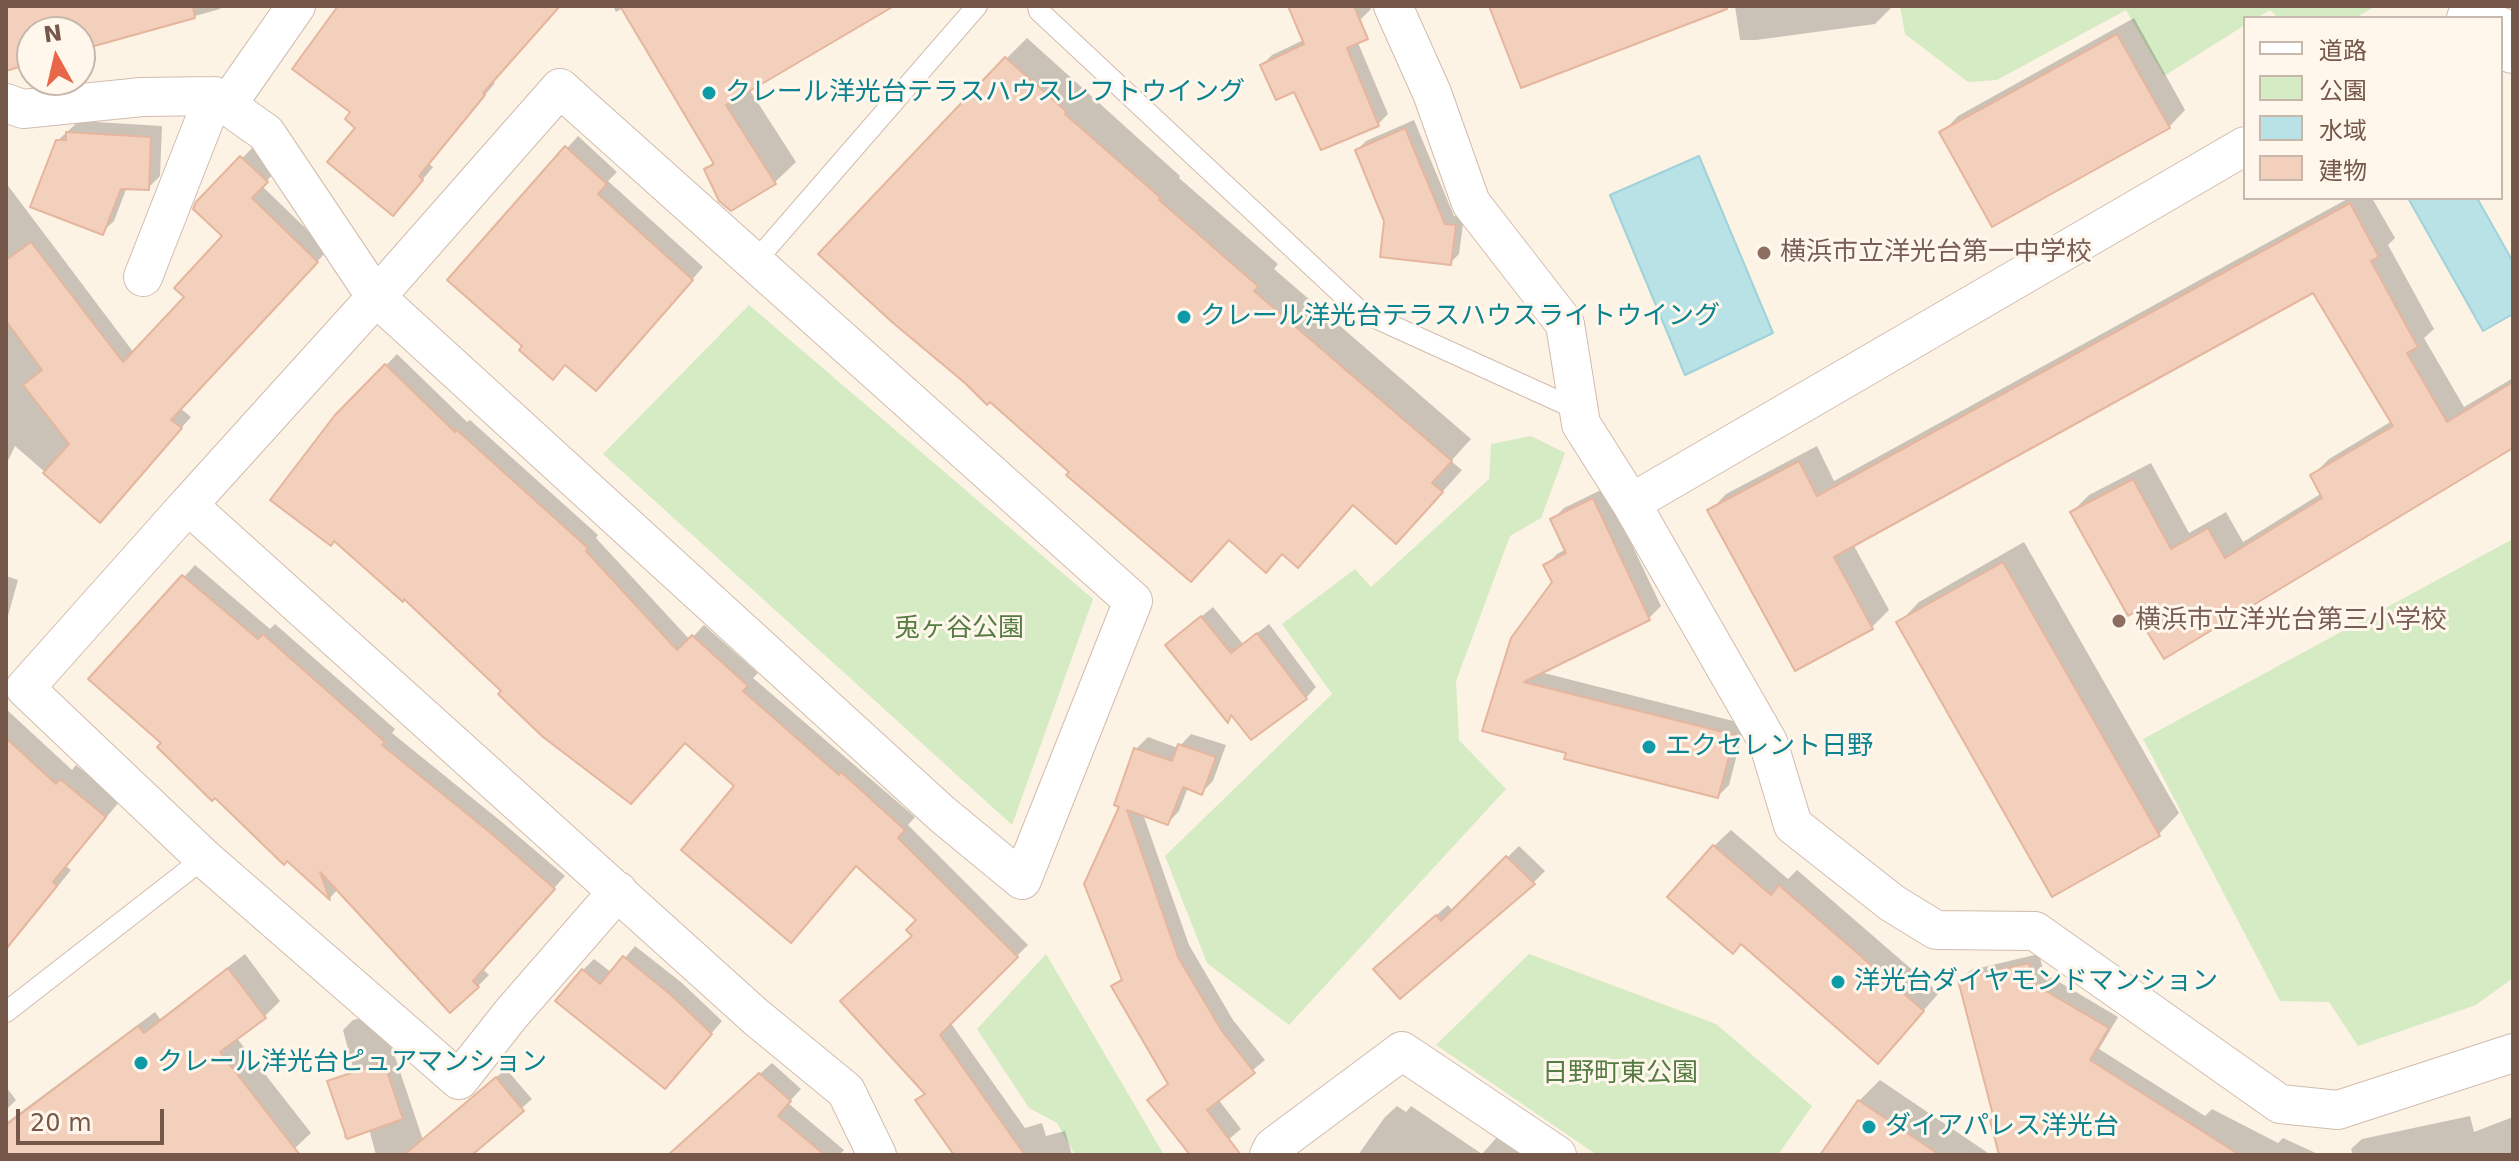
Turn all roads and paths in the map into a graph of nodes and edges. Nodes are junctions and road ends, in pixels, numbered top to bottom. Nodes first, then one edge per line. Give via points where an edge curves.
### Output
1 (296, 6) edge
2 (977, 6) edge
3 (1038, 6) edge
4 (1393, 6) edge
5 (2487, 6) edge
6 (2470, 16) edge
7 (2503, 34) edge
8 (2513, 51) edge
9 (221, 101) junction
10 (6, 103) edge
11 (2243, 147) edge
12 (754, 263) junction
13 (143, 277) dead end
14 (376, 297) junction
15 (1578, 410) junction
16 (1631, 503) junction
17 (188, 505) junction
18 (16, 684) edge
19 (204, 858) junction
20 (618, 891) junction
21 (6, 1012) edge
22 (2513, 1053) edge
23 (877, 1155) edge
24 (1269, 1155) edge
25 (1557, 1155) edge

1 - 9 street
2 - 12 lane
3 - 15 lane via 1360,311
4 - 15 street via 1432,93 1471,203 1565,324
5 - 6 street
7 - 8 street
9 - 10 street via 142,97 23,109
9 - 13 street
9 - 14 street via 266,133
11 - 16 street
12 - 14 street via 560,88
12 - 14 street via 1133,601 1022,880 942,814
14 - 17 street
15 - 16 street via 1581,424
16 - 22 street via 1768,742 1793,825 1892,903 1936,930 2035,931 2280,1104 2338,1110
17 - 18 street
17 - 20 street
18 - 19 street
19 - 20 street via 459,1080
19 - 21 lane
20 - 23 street via 846,1091
24 - 25 street via 1402,1051

